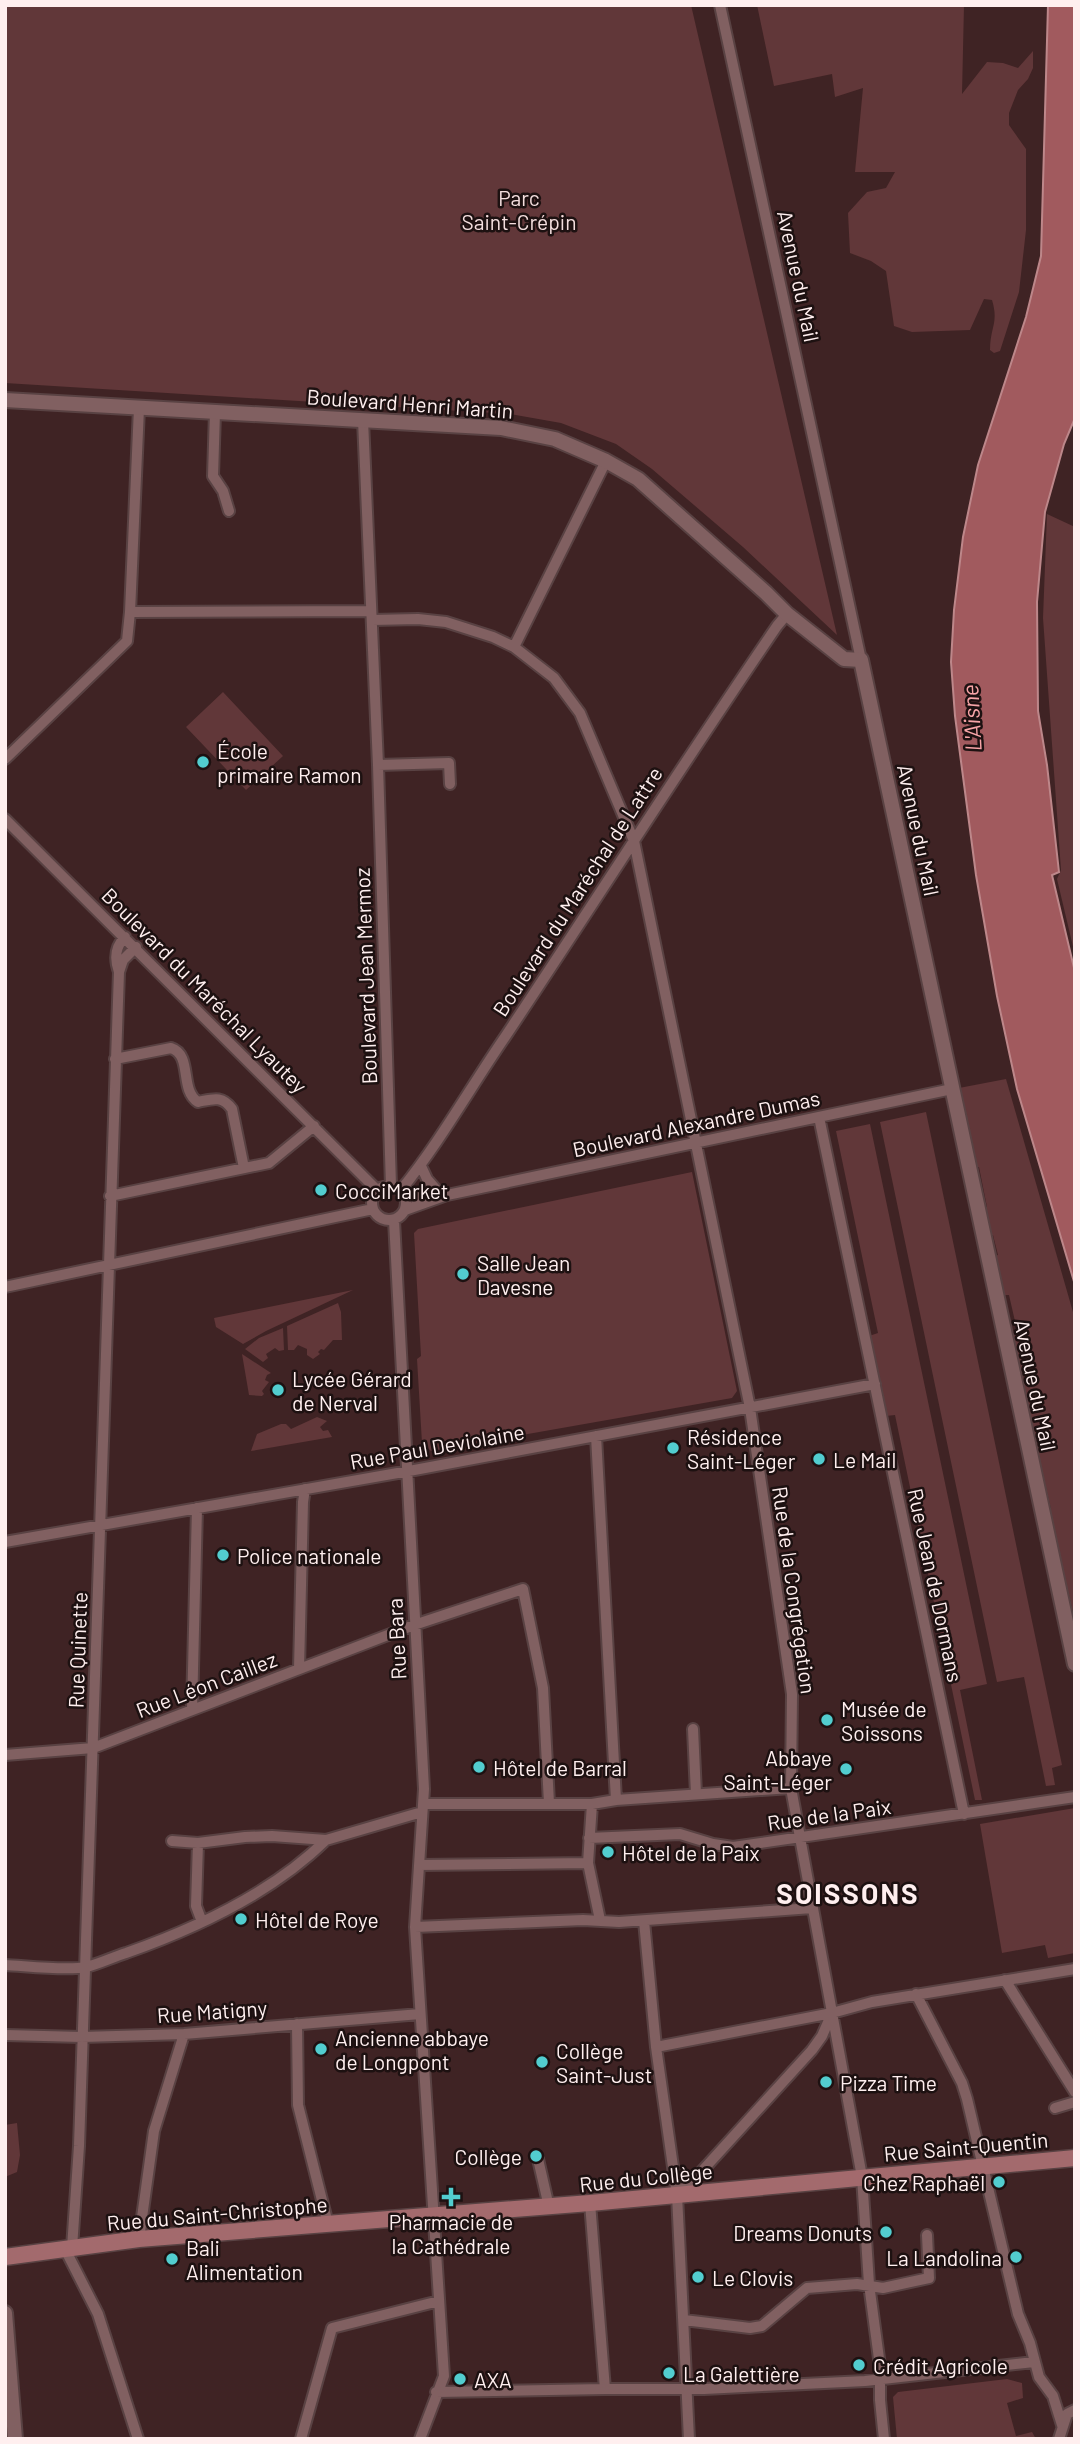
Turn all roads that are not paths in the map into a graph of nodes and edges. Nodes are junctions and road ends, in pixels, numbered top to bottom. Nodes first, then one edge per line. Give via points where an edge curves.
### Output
1 (720, 5) edge
2 (5, 400) edge
3 (139, 408) junction
4 (215, 412) junction
5 (363, 420) junction
6 (606, 461) junction
7 (229, 511) dead end
8 (130, 612) junction
9 (787, 614) junction
10 (372, 616) junction
11 (514, 647) junction
12 (861, 660) junction
13 (449, 749) dead end
14 (5, 759) edge
15 (449, 763) junction
16 (378, 765) junction
17 (450, 784) dead end
18 (5, 818) edge
19 (634, 841) junction
20 (125, 937) junction
21 (136, 947) junction
22 (119, 972) junction
23 (116, 1059) junction
24 (952, 1089) junction
25 (819, 1117) junction
26 (314, 1126) junction
27 (695, 1143) junction
28 (421, 1166) junction
29 (244, 1168) junction
30 (377, 1190) junction
31 (399, 1191) junction
32 (444, 1195) junction
33 (110, 1196) junction
34 (373, 1209) junction
35 (405, 1210) junction
36 (394, 1220) junction
37 (107, 1265) junction
38 (5, 1287) edge
39 (875, 1384) junction
40 (750, 1408) junction
41 (596, 1436) junction
42 (409, 1471) junction
43 (305, 1489) junction
44 (197, 1508) junction
45 (100, 1525) junction
46 (5, 1542) edge
47 (414, 1625) junction
48 (1075, 1664) edge
49 (299, 1669) junction
50 (192, 1710) junction
51 (693, 1728) dead end
52 (93, 1748) junction
53 (5, 1755) edge
54 (791, 1788) junction
55 (696, 1794) junction
56 (1075, 1797) edge
57 (616, 1800) junction
58 (549, 1803) junction
59 (592, 1804) junction
60 (423, 1808) junction
61 (964, 1814) junction
62 (589, 1838) junction
63 (799, 1838) junction
64 (326, 1840) junction
65 (172, 1841) dead end
66 (198, 1843) junction
67 (588, 1863) junction
68 (418, 1865) junction
69 (812, 1908) junction
70 (600, 1920) junction
71 (644, 1921) junction
72 (202, 1922) junction
73 (415, 1927) junction
74 (5, 1965) edge
75 (85, 1967) junction
76 (1075, 1969) edge
77 (1005, 1980) junction
78 (916, 1994) junction
79 (832, 2013) junction
80 (420, 2014) junction
81 (297, 2024) junction
82 (184, 2034) junction
83 (5, 2035) edge
84 (82, 2037) junction
85 (656, 2047) junction
86 (1075, 2092) edge
87 (1075, 2102) edge
88 (1055, 2108) dead end
89 (1075, 2158) edge
90 (538, 2159) dead end
91 (983, 2166) junction
92 (862, 2177) junction
93 (677, 2195) junction
94 (590, 2203) junction
95 (549, 2207) junction
96 (433, 2216) junction
97 (328, 2224) junction
98 (927, 2235) dead end
99 (139, 2239) junction
100 (68, 2248) junction
101 (5, 2257) edge
102 (869, 2284) junction
103 (439, 2301) junction
104 (5, 2313) edge
105 (684, 2320) junction
106 (1034, 2362) junction
107 (880, 2379) junction
108 (605, 2389) junction
109 (688, 2389) junction
110 (436, 2392) junction
111 (1053, 2396) junction
112 (1070, 2414) edge
113 (15, 2439) edge
114 (138, 2439) edge
115 (300, 2439) edge
116 (420, 2439) edge
117 (689, 2439) edge
118 (884, 2439) edge
119 (1059, 2439) edge

1 - 12 street, Avenue du Mail
2 - 3 street, Boulevard Henri Martin
3 - 4 street, Boulevard Henri Martin
3 - 8 street
4 - 5 street, Boulevard Henri Martin
4 - 7 street via 213,476
5 - 6 street, Boulevard Henri Martin via 501,428 555,439
5 - 10 street, Boulevard Jean Mermoz
6 - 9 street, Boulevard Henri Martin via 638,479
6 - 11 street
8 - 10 street, Rue de la Congrégation
8 - 14 street via 127,641
9 - 12 street, Boulevard Henri Martin via 844,659
9 - 19 street, Boulevard du Maréchal de Lattre
10 - 11 street, Rue de la Congrégation via 446,622
10 - 16 street, Boulevard Jean Mermoz
11 - 19 street, Rue de la Congrégation via 554,678 580,713
12 - 24 street, Avenue du Mail
13 - 15 street
15 - 16 street
15 - 17 street
16 - 31 street, Boulevard Jean Mermoz
18 - 20 street, Boulevard du Maréchal Lyautey
19 - 27 street, Rue de la Congrégation
19 - 28 street, Boulevard du Maréchal de Lattre
20 - 21 street, Boulevard du Maréchal Lyautey
20 - 22 street, Rue Quinette via 117,949
21 - 22 street
21 - 26 street, Boulevard du Maréchal Lyautey
22 - 23 street, Rue Quinette
23 - 29 street via 177,1050 192,1098 198,1102 220,1098 232,1109
23 - 33 street, Rue Quinette
24 - 25 street, Boulevard Alexandre Dumas
24 - 48 street, Avenue du Mail
25 - 27 street, Boulevard Alexandre Dumas
25 - 39 street, Rue Jean de Dormans
26 - 29 street via 269,1164
26 - 30 street, Boulevard du Maréchal Lyautey
27 - 32 street, Boulevard Alexandre Dumas
27 - 40 street, Rue de la Congrégation
28 - 31 street, Boulevard du Maréchal de Lattre
28 - 32 street
29 - 33 street
30 - 31 street
30 - 34 street
31 - 32 street, Boulevard Alexandre Dumas
31 - 35 street
32 - 35 street, Boulevard Alexandre Dumas
33 - 37 street, Rue Quinette
34 - 36 street via 381,1218
34 - 37 street
35 - 36 street
36 - 42 street, Rue Bara
37 - 38 street
37 - 45 street, Rue Quinette
39 - 40 street, Rue Paul Deviolaine
39 - 61 street, Rue Jean de Dormans
40 - 41 street, Rue Paul Deviolaine
40 - 54 street, Rue de la Congrégation via 792,1694
41 - 42 street, Rue Paul Deviolaine
41 - 57 street
42 - 43 street, Rue Paul Deviolaine
42 - 47 street, Rue Bara
43 - 44 street, Rue Paul Deviolaine
43 - 49 street
44 - 45 street, Rue Paul Deviolaine
44 - 50 street
45 - 46 street, Rue Paul Deviolaine
45 - 52 street, Rue Quinette
47 - 49 street, Rue Léon Caillez
47 - 58 street, Rue Léon Caillez via 523,1589 543,1688
47 - 60 street, Rue Bara
49 - 50 street, Rue Léon Caillez
50 - 52 street, Rue Léon Caillez
51 - 55 street
52 - 53 street, Rue Léon Caillez
52 - 75 street, Rue Quinette
54 - 55 street
54 - 63 street, Rue de la Congrégation
55 - 57 street
56 - 61 street, Rue de la Paix
57 - 59 street
58 - 59 street
58 - 60 street
59 - 62 street
60 - 64 street
60 - 68 street, Rue Bara
61 - 63 street, Rue de la Paix
62 - 63 street, Rue de la Paix via 680,1834 733,1847
62 - 67 street
63 - 69 street, Rue de la Congrégation
64 - 66 street via 245,1837
64 - 72 street via 271,1884
65 - 66 street
66 - 72 street via 196,1906
67 - 68 street
67 - 70 street
68 - 73 street, Rue Bara
69 - 71 street
69 - 79 street, Rue de la Congrégation
70 - 71 street
70 - 73 street
71 - 85 street
72 - 75 street
73 - 80 street, Rue Bara
74 - 75 street
75 - 84 street, Rue Quinette
76 - 77 street
77 - 78 street
77 - 86 street
78 - 79 street
78 - 91 street via 962,2083
79 - 85 street
79 - 92 street, Rue de la Congrégation
79 - 93 street via 812,2050
80 - 81 street, Rue Matigny
80 - 96 street, Rue Bara
81 - 82 street, Rue Matigny
81 - 97 street via 299,2105
82 - 84 street, Rue Matigny
82 - 99 street via 154,2131
83 - 84 street, Rue Matigny
84 - 100 street, Rue Quinette via 79,2146
85 - 93 street
87 - 88 street
89 - 91 main road, Rue Saint-Quentin
90 - 95 street
91 - 92 main road, Rue Saint-Quentin
91 - 106 street
92 - 93 main road, Rue du Collège
92 - 102 street, Rue de la Congrégation
93 - 94 main road, Rue du Collège
93 - 105 street
94 - 95 main road, Rue du Collège
94 - 108 street
95 - 96 main road, Rue du Collège
96 - 97 main road, Rue du Saint-Christophe
96 - 103 street, Rue Bara
97 - 99 main road, Rue du Saint-Christophe
98 - 102 street via 929,2278 883,2288
99 - 100 main road, Rue du Saint-Christophe
100 - 101 main road, Rue du Saint-Christophe
100 - 114 street via 98,2314
102 - 105 street via 807,2288 762,2326
102 - 107 street, Rue de la Congrégation
103 - 110 street, Rue Bara via 444,2376
103 - 115 street via 332,2328
104 - 113 street
105 - 109 street
106 - 107 street
106 - 111 street
107 - 109 street
107 - 118 street, Rue de la Congrégation
108 - 109 street
108 - 110 street
109 - 117 street
110 - 116 street, Rue Bara
111 - 112 street
111 - 112 street
112 - 119 street

